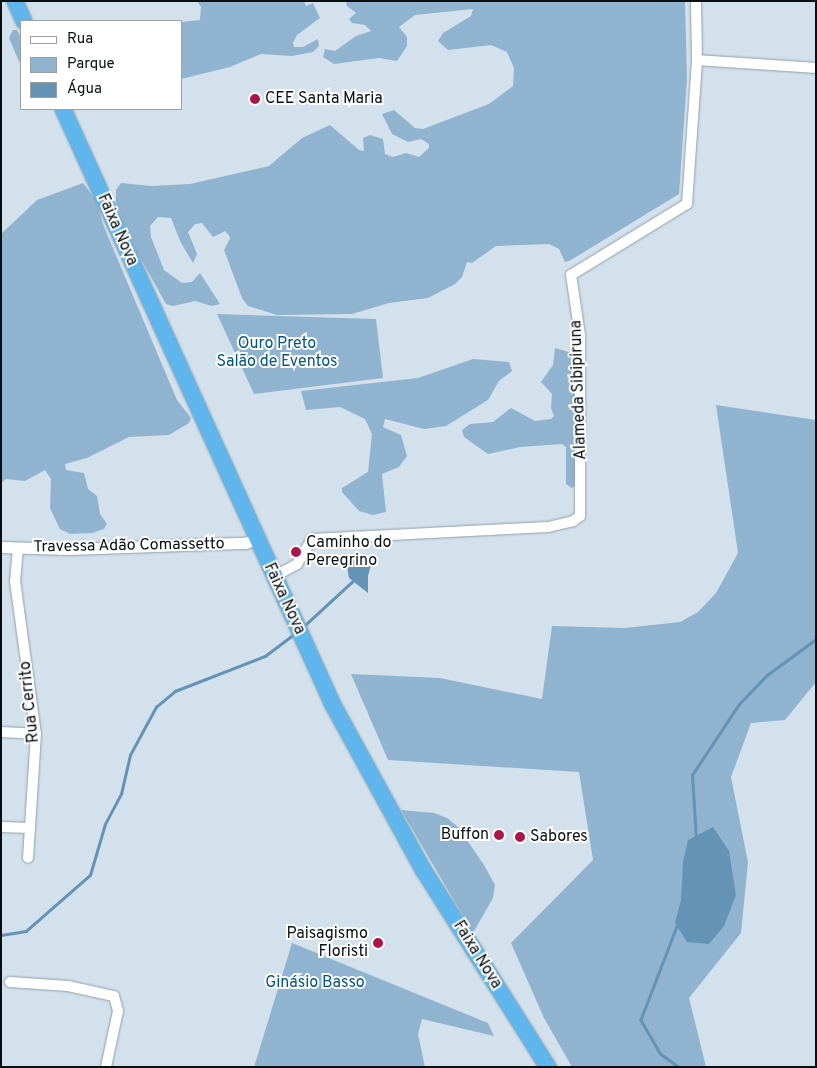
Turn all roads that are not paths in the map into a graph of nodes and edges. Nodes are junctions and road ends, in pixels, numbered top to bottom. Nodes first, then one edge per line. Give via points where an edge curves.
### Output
1 (15, 1) edge
2 (696, 1) edge
3 (24, 20) edge
4 (697, 60) junction
5 (816, 68) edge
6 (63, 110) edge
7 (256, 540) junction
8 (1, 547) edge
9 (18, 548) junction
10 (274, 577) junction
11 (1, 732) edge
12 (36, 734) junction
13 (1, 828) edge
14 (30, 828) junction
15 (28, 858) dead end
16 (10, 982) dead end
17 (106, 1067) edge
18 (548, 1067) edge

1 - 3 highway
2 - 4 street, Alameda Sibipiruna
4 - 5 street
4 - 10 street, Alameda Sibipiruna via 688,204 571,275 580,335 578,519 548,527 312,539 297,564
6 - 7 highway, Faixa Nova
7 - 9 street, Travessa Adão Comassetto via 245,543
7 - 10 highway, Faixa Nova
8 - 9 street, Travessa Adão Comassetto
9 - 12 street, Rua Cerrito via 15,581
10 - 18 highway, Faixa Nova via 333,705 382,798 424,871
11 - 12 street
12 - 14 street, Rua Cerrito
13 - 14 street
14 - 15 street, Rua Cerrito
16 - 17 street via 109,993 117,1001 118,1011

